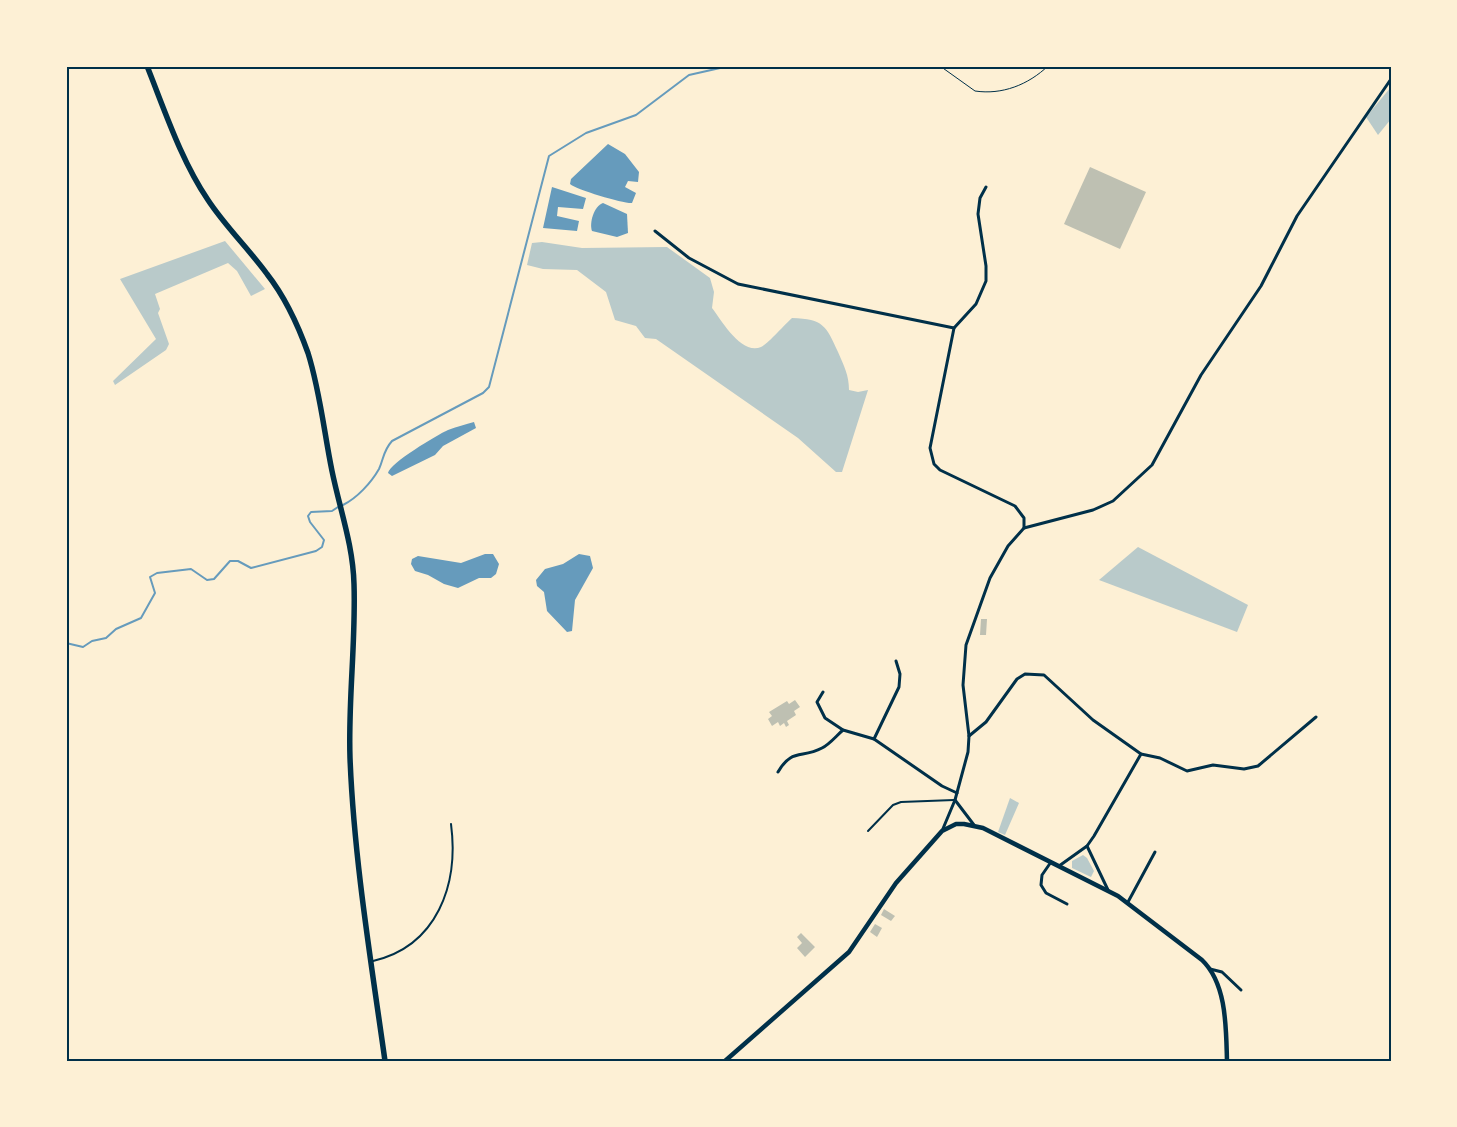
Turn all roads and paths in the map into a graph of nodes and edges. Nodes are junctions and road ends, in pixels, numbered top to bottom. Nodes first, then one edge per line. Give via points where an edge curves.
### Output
1 (147, 66) edge
2 (940, 66) edge
3 (1048, 66) edge
4 (1391, 79) edge
5 (986, 186) dead end
6 (655, 231) dead end
7 (954, 328) junction
8 (1024, 528) junction
9 (896, 661) dead end
10 (823, 692) dead end
11 (1316, 717) dead end
12 (843, 730) junction
13 (969, 736) junction
14 (874, 739) junction
15 (1141, 754) junction
16 (778, 772) dead end
17 (957, 793) junction
18 (955, 800) junction
19 (451, 824) dead end
20 (974, 825) junction
21 (868, 831) dead end
22 (942, 831) junction
23 (1087, 846) junction
24 (1155, 852) dead end
25 (1052, 862) junction
26 (1058, 866) junction
27 (1108, 890) junction
28 (1128, 902) junction
29 (1067, 904) dead end
30 (371, 962) junction
31 (1210, 969) junction
32 (1241, 990) dead end
33 (386, 1061) edge
34 (725, 1061) edge
35 (1227, 1061) edge

1 - 30 highway via 186,161 206,197 271,279 295,322 315,377 335,485 350,544 354,587 351,774
2 - 3 path via 981,92 1016,87
4 - 8 street via 1296,216 1261,286 1201,375 1152,465 1113,501 1093,510
5 - 7 street via 978,214 986,281 976,304
6 - 7 street via 689,258 738,284
7 - 8 street via 932,431 931,456 948,476 1015,506 1024,518
8 - 13 street via 1008,546 990,578 966,645 963,685
9 - 14 street via 899,687
10 - 12 street via 817,702 819,708 825,718
11 - 15 street via 1252,768 1221,765 1187,771 1160,758
12 - 14 street
12 - 16 street via 820,749 795,754 785,760
13 - 15 street via 986,722 1017,679 1034,673 1044,675 1093,720
13 - 17 street
14 - 17 street
15 - 23 street
17 - 18 street
18 - 20 street
18 - 21 lane via 901,802
18 - 22 street
19 - 30 lane via 453,839 448,886 438,914 430,927 409,946
20 - 22 street via 956,824
20 - 25 street
22 - 34 street via 896,883 849,952
23 - 26 street
23 - 27 street
24 - 28 street
25 - 26 street
25 - 29 street via 1042,875 1041,886 1046,893
26 - 27 street
27 - 28 street
28 - 31 street
30 - 33 highway
31 - 32 street via 1222,972
31 - 35 street via 1220,989

